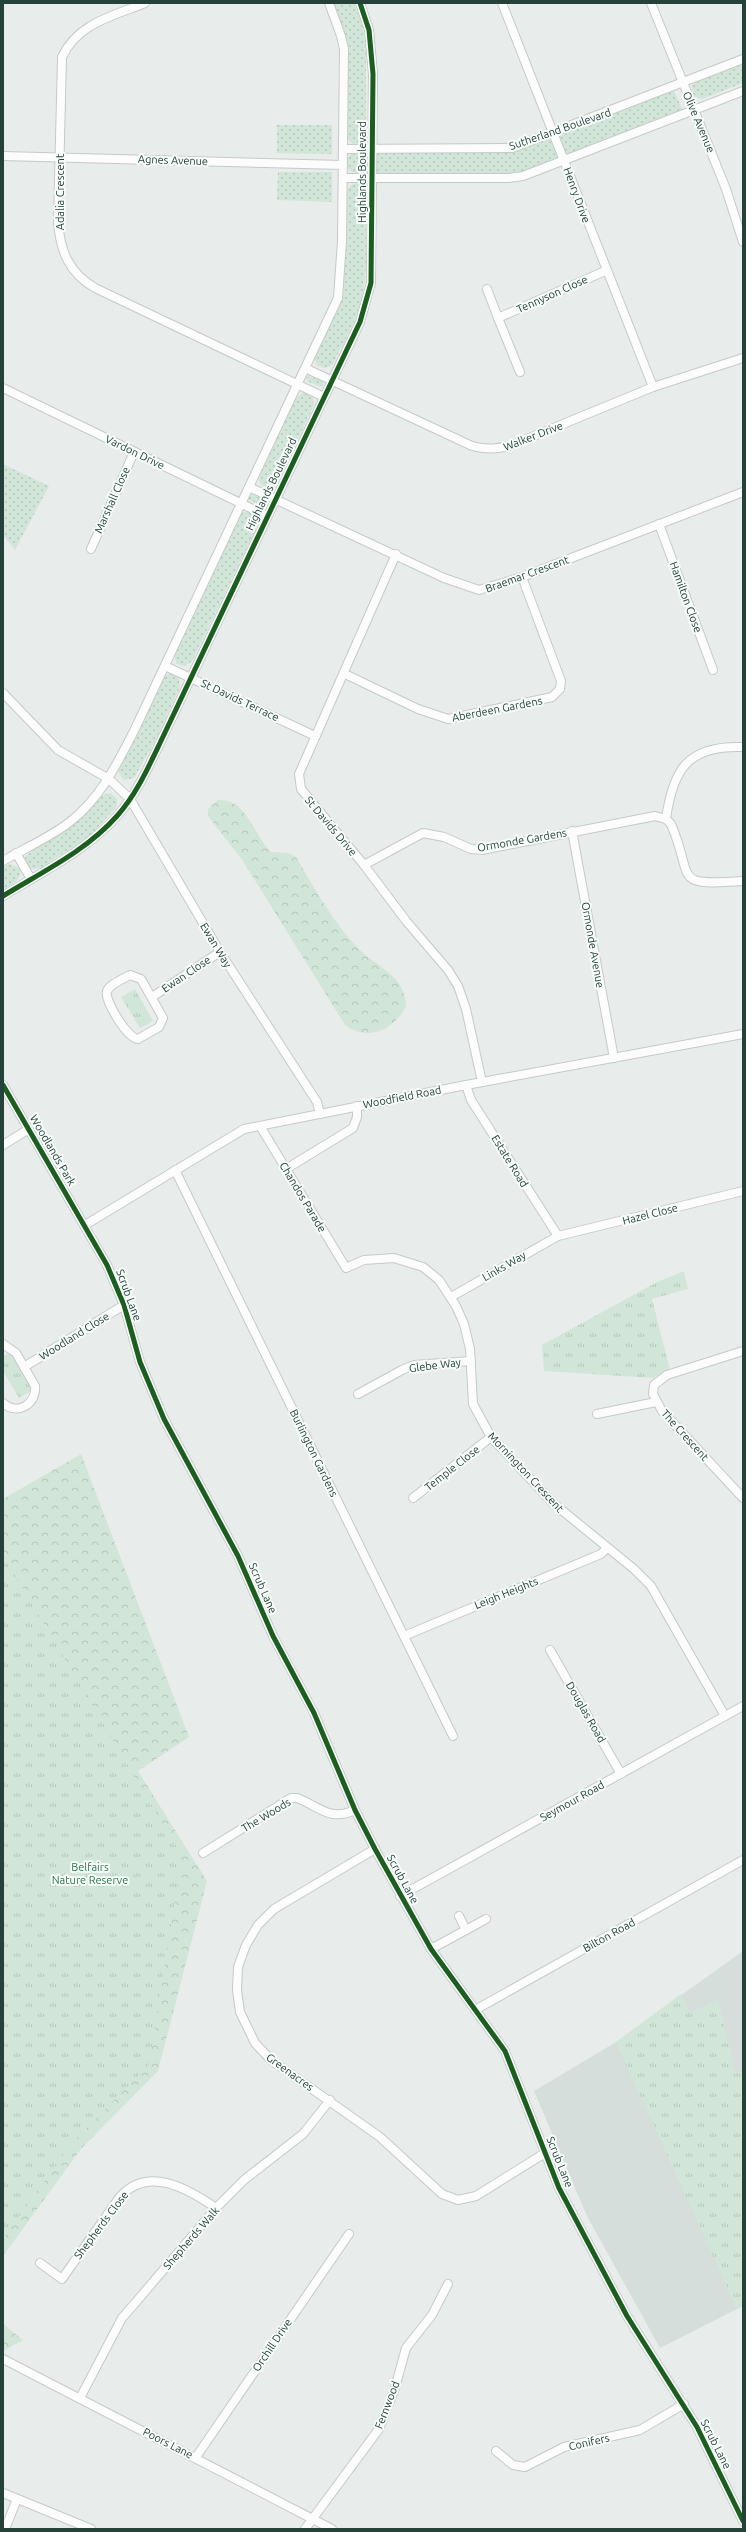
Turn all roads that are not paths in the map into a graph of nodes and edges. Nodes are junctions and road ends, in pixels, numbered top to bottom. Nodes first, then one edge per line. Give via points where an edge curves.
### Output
1 (145, 3) edge
2 (328, 3) edge
3 (360, 3) edge
4 (502, 3) edge
5 (651, 3) edge
6 (743, 59) edge
7 (683, 84) junction
8 (743, 91) edge
9 (694, 110) junction
10 (554, 133) junction
11 (343, 149) junction
12 (373, 149) junction
13 (3, 156) edge
14 (60, 157) junction
15 (564, 160) junction
16 (343, 165) junction
17 (343, 178) junction
18 (373, 178) junction
19 (743, 242) edge
20 (605, 270) junction
21 (487, 289) dead end
22 (498, 318) junction
23 (743, 358) edge
24 (305, 368) junction
25 (520, 372) dead end
26 (332, 380) junction
27 (297, 385) junction
28 (652, 387) junction
29 (3, 388) edge
30 (324, 397) junction
31 (134, 452) junction
32 (249, 487) junction
33 (743, 492) edge
34 (275, 499) junction
35 (242, 502) junction
36 (267, 516) junction
37 (659, 524) junction
38 (91, 549) dead end
39 (396, 554) junction
40 (522, 577) junction
41 (164, 666) junction
42 (713, 670) dead end
43 (345, 674) junction
44 (190, 677) junction
45 (3, 693) edge
46 (315, 736) junction
47 (743, 747) edge
48 (109, 779) junction
49 (130, 799) junction
50 (666, 819) junction
51 (572, 831) junction
52 (16, 853) junction
53 (3, 861) edge
54 (364, 865) junction
55 (31, 879) junction
56 (743, 881) edge
57 (3, 896) edge
58 (220, 952) junction
59 (152, 997) junction
60 (743, 1034) edge
61 (614, 1058) junction
62 (482, 1082) junction
63 (466, 1084) junction
64 (3, 1085) edge
65 (357, 1106) junction
66 (320, 1114) junction
67 (260, 1126) junction
68 (29, 1130) junction
69 (3, 1145) edge
70 (286, 1169) junction
71 (175, 1170) junction
72 (743, 1191) edge
73 (85, 1225) junction
74 (558, 1236) junction
75 (346, 1268) joint
76 (451, 1297) junction
77 (124, 1305) junction
78 (3, 1344) edge
79 (743, 1351) edge
80 (471, 1361) junction
81 (24, 1367) junction
82 (358, 1394) dead end
83 (656, 1402) junction
84 (3, 1403) edge
85 (597, 1414) dead end
86 (490, 1437) junction
87 (413, 1498) dead end
88 (743, 1498) edge
89 (607, 1548) junction
90 (404, 1636) junction
91 (550, 1650) dead end
92 (743, 1706) edge
93 (725, 1716) junction
94 (453, 1736) dead end
95 (621, 1774) junction
96 (355, 1810) junction
97 (375, 1849) junction
98 (203, 1853) dead end
99 (743, 1860) edge
100 (400, 1896) junction
101 (459, 1916) dead end
102 (486, 1919) dead end
103 (466, 1930) junction
104 (431, 1949) junction
105 (474, 2010) junction
106 (330, 2100) junction
107 (545, 2154) junction
108 (216, 2208) junction
109 (349, 2234) dead end
110 (40, 2263) dead end
111 (448, 2284) dead end
112 (3, 2359) edge
113 (80, 2398) junction
114 (684, 2404) junction
115 (496, 2451) dead end
116 (196, 2457) junction
117 (3, 2493) edge
118 (17, 2499) junction
119 (313, 2520) junction
120 (743, 2521) edge
121 (5, 2529) edge
122 (91, 2529) edge
123 (305, 2529) edge
124 (332, 2529) edge

1 - 14 street, Adalia Crescent via 87,27 66,48 60,64
2 - 11 street, Highlands Boulevard via 344,49
3 - 12 street, Highlands Boulevard via 371,40
4 - 10 street, Henry Drive
5 - 7 street, Olive Avenue
6 - 7 street, Sutherland Boulevard
7 - 9 street, Olive Avenue
7 - 10 street, Sutherland Boulevard
8 - 9 street
9 - 15 street
9 - 19 street, Olive Avenue via 726,189
10 - 12 street, Sutherland Boulevard via 503,149
10 - 15 street, Henry Drive
11 - 12 street, Sutherland Boulevard
11 - 16 street, Highlands Boulevard
12 - 18 street, Highlands Boulevard
13 - 14 street, Agnes Avenue
14 - 16 street, Agnes Avenue
14 - 27 street, Adalia Crescent via 59,233 66,258 78,277 95,288
15 - 18 street via 536,172 509,178
15 - 20 street, Henry Drive
16 - 17 street, Highlands Boulevard
17 - 18 street
17 - 24 street, Highlands Boulevard via 342,271 338,298
18 - 26 street, Highlands Boulevard via 371,283 368,299 360,322
20 - 22 street, Tennyson Close
20 - 28 street, Henry Drive
21 - 22 street
22 - 25 street
23 - 28 street, Walker Drive
24 - 26 street, Walker Drive
24 - 27 street, Highlands Boulevard
26 - 28 street, Walker Drive via 483,449 512,445
26 - 30 street, Highlands Boulevard
27 - 30 street, Adalia Crescent
27 - 32 street, Highlands Boulevard
29 - 31 street, Vardon Drive
30 - 34 street, Highlands Boulevard
31 - 35 street, Vardon Drive
31 - 38 street, Marshall Close
32 - 34 street, Braemar Crescent
32 - 35 street, Highlands Boulevard
33 - 37 street, Braemar Crescent
34 - 36 street, Highlands Boulevard
34 - 39 street, Braemar Crescent
35 - 36 street, Vardon Drive
35 - 41 street, Highlands Boulevard
36 - 44 street, Highlands Boulevard
37 - 40 street, Braemar Crescent
37 - 42 street, Hamilton Close
39 - 40 street, Braemar Crescent via 470,589 488,589
39 - 43 street, St Davids Drive
40 - 43 street, Aberdeen Gardens via 561,681 558,692 552,698 448,719 418,710
41 - 44 street, St Davids Terrace
41 - 48 street, Highlands Boulevard
43 - 46 street, St Davids Drive
44 - 46 street, St Davids Terrace
44 - 49 street, Highlands Boulevard via 160,743
45 - 48 street, Ewan Way via 58,750
46 - 54 street, St Davids Drive via 299,774 301,789
47 - 50 street via 710,750 687,763 673,784
48 - 49 street, Ewan Way
48 - 52 street, Highlands Boulevard via 71,821
49 - 55 street, Highlands Boulevard via 93,840
49 - 58 street, Ewan Way
50 - 51 street, Ormonde Gardens via 655,816
50 - 56 street via 675,833 685,873 691,879 704,883
51 - 54 street, Ormonde Gardens via 482,850 471,849 444,837 423,834
51 - 61 street, Ormonde Avenue
52 - 53 street, Highlands Boulevard
52 - 55 street
54 - 62 street, St Davids Drive via 407,922 437,955 458,986 466,1009
55 - 57 street, Highlands Boulevard
58 - 59 street, Ewan Close
58 - 66 street, Ewan Way via 317,1102
59 - 59 street, Ewan Close via 163,1018 162,1022 159,1027 138,1039 128,1035 106,995 111,986 133,974 141,979
60 - 61 street, Woodfield Road
61 - 62 street, Woodfield Road
62 - 63 street, Woodfield Road
63 - 65 street, Woodfield Road
63 - 74 street, Estate Road via 471,1100
64 - 68 street, Woodlands Park
65 - 66 street, Woodfield Road
65 - 70 street via 358,1117 353,1128
66 - 67 street, Woodfield Road
67 - 70 street, Chandos Parade
67 - 71 street, Woodfield Road via 244,1129
68 - 69 street
68 - 73 street, Woodlands Park
70 - 75 street, Chandos Parade
71 - 73 street, Woodfield Road
71 - 90 street, Burlington Gardens
72 - 74 street, Hazel Close
73 - 77 street, Scrub Lane via 107,1265
74 - 76 street, Links Way
75 - 76 street, Mornington Crescent via 374,1258 404,1260 431,1273
76 - 80 street, Mornington Crescent via 464,1324
77 - 81 street, Woodland Close
77 - 96 street, Scrub Lane via 140,1362 164,1419 238,1556 273,1636 314,1713
78 - 81 street via 13,1350
79 - 83 street, The Crescent via 667,1375 654,1385 653,1394
80 - 82 street, Glebe Way via 414,1365
80 - 86 street, Mornington Crescent via 473,1404
81 - 84 street via 35,1386 32,1400 20,1408 11,1408
83 - 85 street
83 - 88 street, The Crescent
86 - 87 street, Temple Close
86 - 89 street, Mornington Crescent via 557,1507
89 - 90 street, Leigh Heights via 601,1554
89 - 93 street, Mornington Crescent via 651,1586
90 - 94 street, Burlington Gardens
91 - 95 street, Douglas Road
92 - 93 street, Seymour Road
93 - 95 street, Seymour Road
95 - 100 street, Seymour Road
96 - 97 street, Scrub Lane
96 - 98 street, The Woods via 337,1815 292,1798
97 - 100 street, Scrub Lane
97 - 106 street, Greenacres via 266,1917 246,1945 237,1978 240,2012 255,2043 271,2060
99 - 105 street, Bilton Road
100 - 104 street, Scrub Lane
101 - 103 street
102 - 103 street
103 - 104 street
104 - 105 street, Scrub Lane
105 - 107 street, Scrub Lane via 505,2051
106 - 107 street, Greenacres via 411,2162 438,2190 452,2199 464,2200 476,2196
106 - 108 street, Shepherds Walk via 303,2134 244,2180
107 - 114 street, Scrub Lane via 559,2188 627,2316
108 - 110 street, Shepherds Close via 196,2194 174,2185 152,2181 139,2183 119,2198 62,2279
108 - 113 street, Shepherds Walk via 122,2318
109 - 116 street, Orchill Drive
111 - 119 street, Fernwood via 432,2314 406,2348 380,2429
112 - 113 street, Poors Lane
113 - 116 street, Poors Lane
114 - 115 street, Conifers via 640,2430 564,2447 525,2467 513,2465
114 - 120 street, Scrub Lane
116 - 119 street, Poors Lane
117 - 118 street
118 - 121 street
118 - 122 street
119 - 123 street, Fernwood
119 - 124 street, Poors Lane

